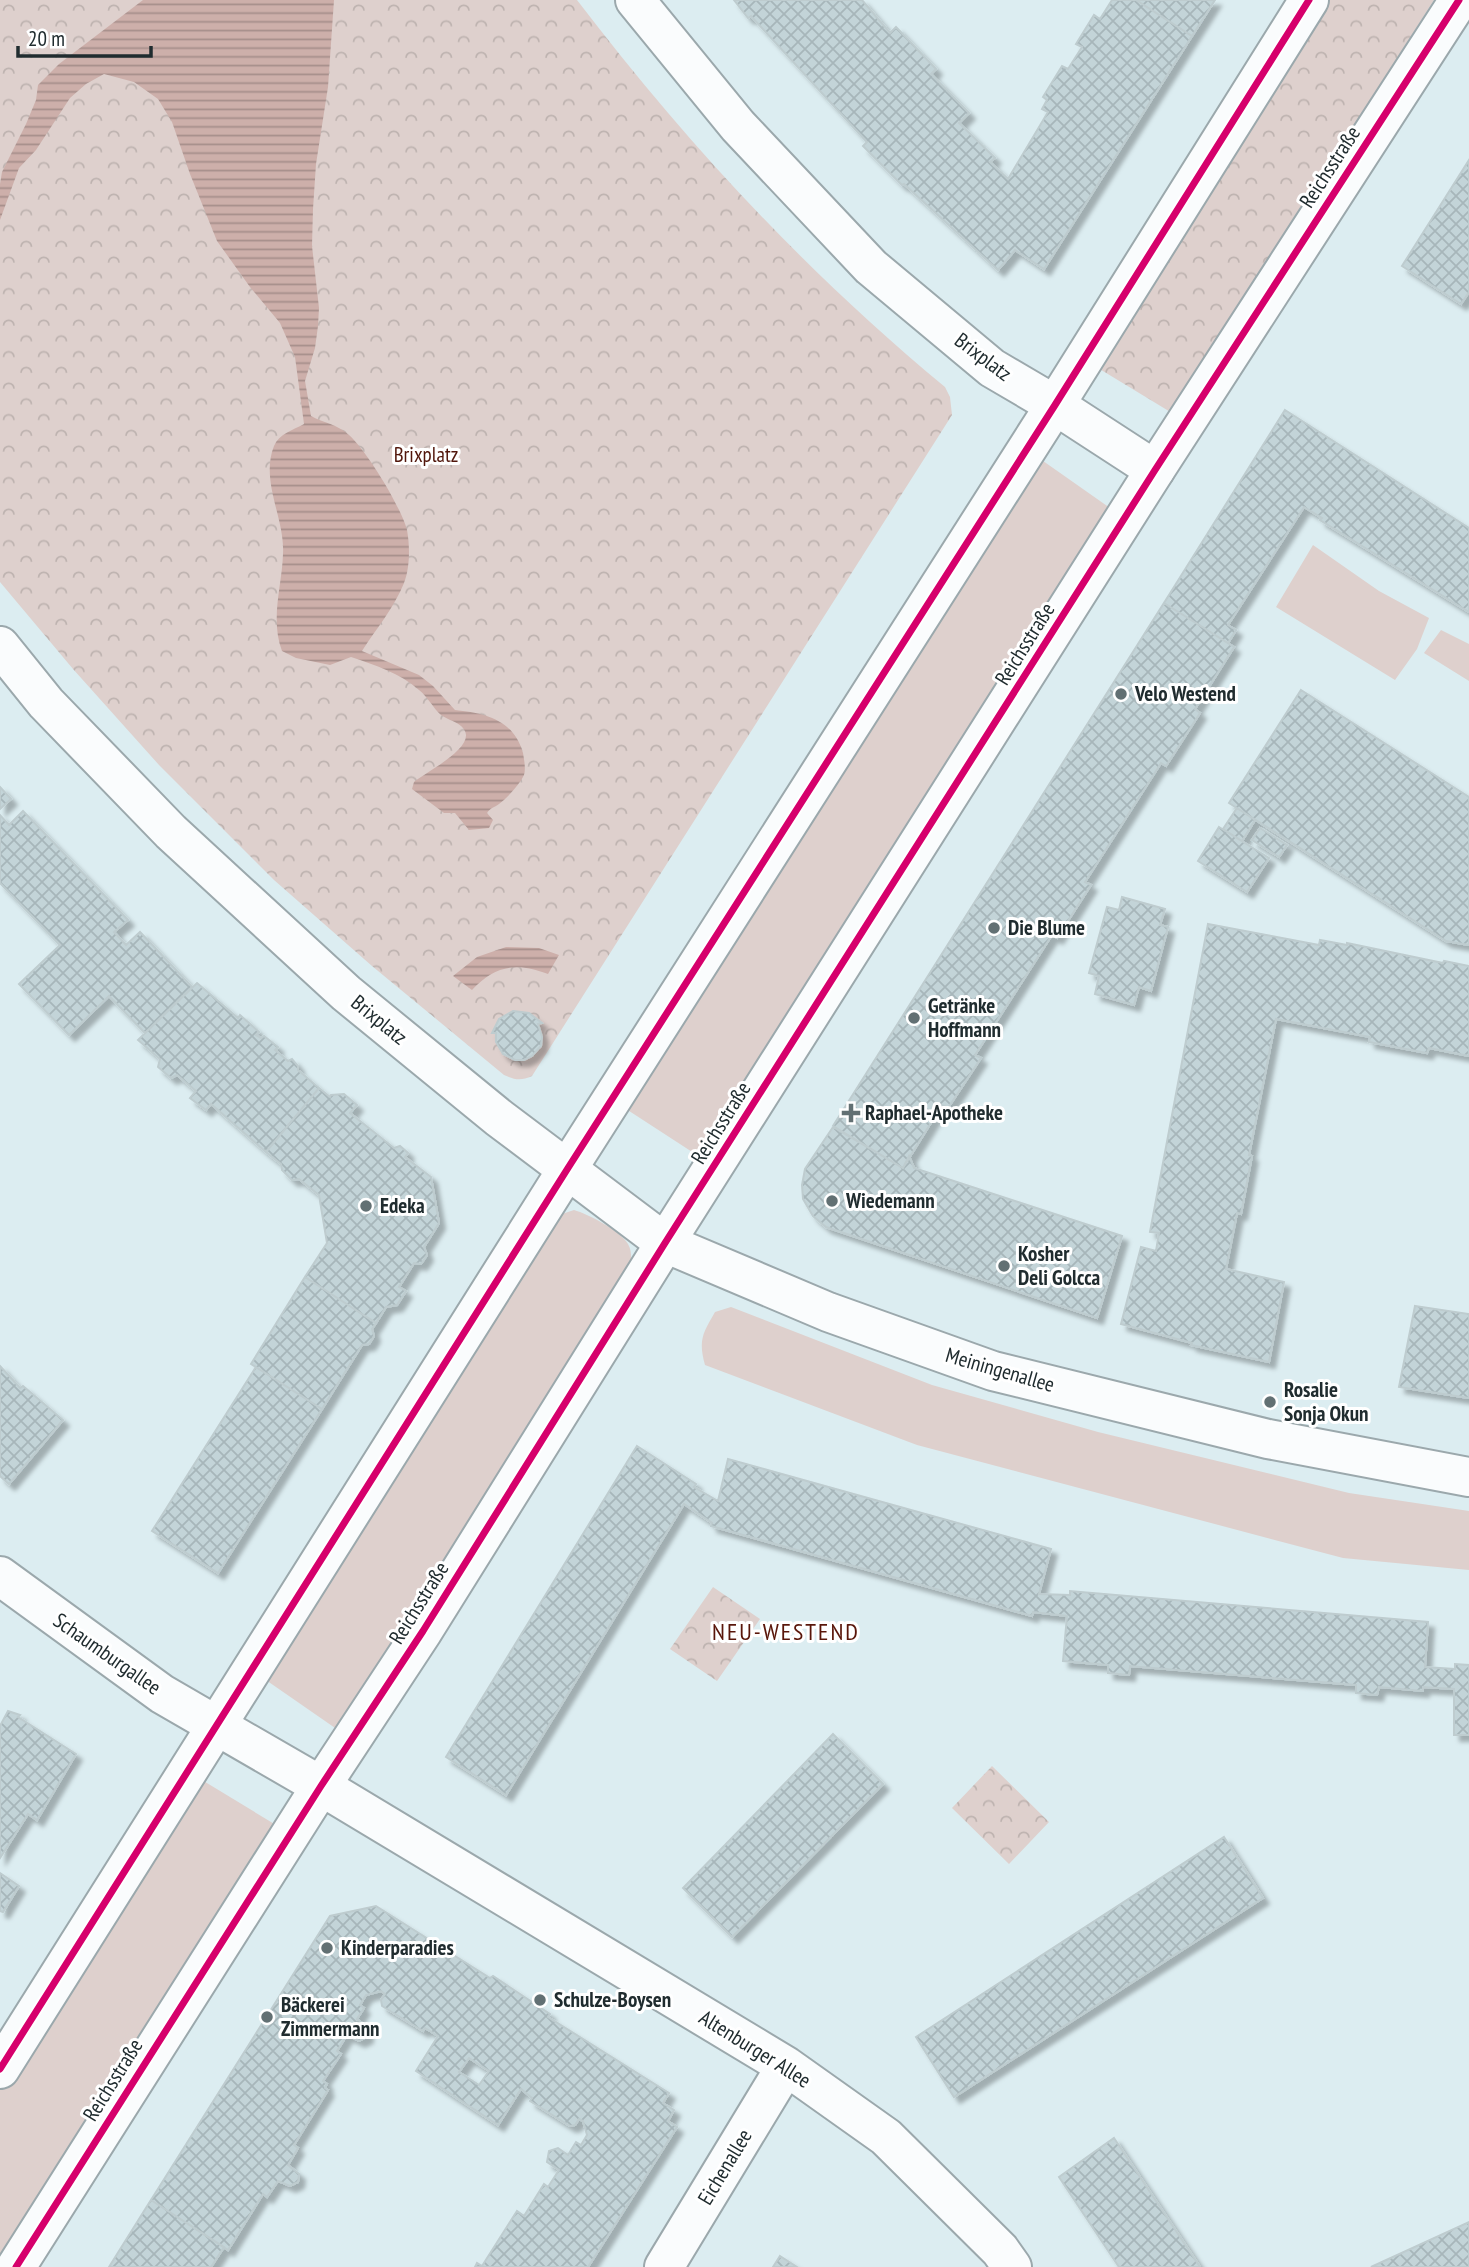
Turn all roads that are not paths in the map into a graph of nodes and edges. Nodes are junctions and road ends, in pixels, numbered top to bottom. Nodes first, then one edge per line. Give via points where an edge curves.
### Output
1 (635, 0) edge
2 (1309, 0) edge
3 (1459, 0) edge
4 (1055, 405) junction
5 (1155, 470) junction
6 (0, 646) edge
7 (568, 1168) junction
8 (665, 1243) junction
9 (1469, 1477) edge
10 (0, 1576) edge
11 (218, 1725) junction
12 (321, 1786) junction
13 (786, 2066) junction
14 (0, 2069) edge
15 (16, 2267) edge
16 (664, 2267) edge
17 (1012, 2267) edge

1 - 4 main road, Brixplatz via 738,126 871,267 992,368
2 - 4 main road
3 - 5 main road, Reichsstraße
4 - 5 main road, Brixplatz
4 - 7 main road
5 - 8 main road, Reichsstraße
6 - 7 main road, Brixplatz via 46,703 171,832 346,993
7 - 8 main road, Meiningenallee
7 - 11 main road
8 - 9 main road, Meiningenallee via 828,1312 993,1371 1268,1439
8 - 12 main road, Reichsstraße
10 - 11 main road, Schaumburgallee via 162,1694
11 - 12 main road, Schaumburgallee
11 - 14 main road
12 - 13 main road, Altenburger Allee
12 - 15 main road, Reichsstraße
13 - 16 main road, Eichenallee
13 - 17 main road, Altenburger Allee via 886,2137

